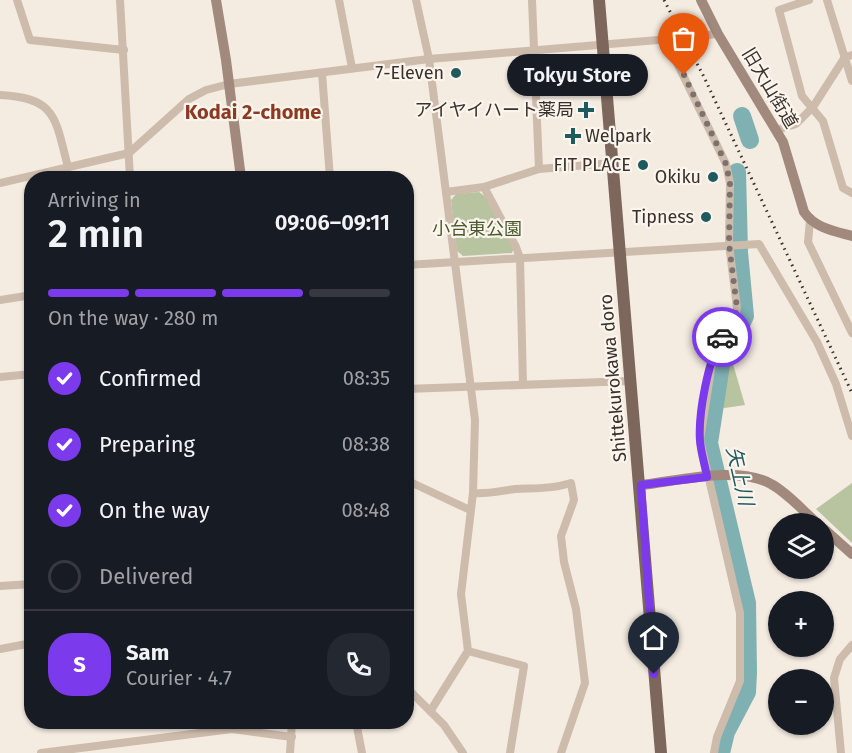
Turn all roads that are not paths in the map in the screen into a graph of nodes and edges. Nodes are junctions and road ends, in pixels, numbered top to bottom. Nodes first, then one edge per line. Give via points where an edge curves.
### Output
1 (17, 0) edge
2 (120, 0) edge
3 (216, 0) edge
4 (339, 0) edge
5 (416, 0) edge
6 (532, 0) edge
7 (599, 0) edge
8 (701, 0) edge
9 (809, 0) edge
10 (826, 0) edge
11 (718, 34) junction
12 (695, 36) dead end
13 (682, 38) dead end
14 (666, 40) junction
15 (603, 44) junction
16 (124, 50) junction
17 (534, 52) junction
18 (848, 56) edge
19 (429, 59) junction
20 (352, 68) junction
21 (322, 73) junction
22 (852, 81) edge
23 (229, 84) junction
24 (0, 95) edge
25 (813, 107) junction
26 (777, 130) junction
27 (129, 153) junction
28 (612, 163) junction
29 (68, 167) junction
30 (539, 169) junction
31 (51, 171) edge
32 (130, 171) edge
33 (240, 171) edge
34 (329, 171) edge
35 (24, 177) edge
36 (0, 183) edge
37 (484, 187) junction
38 (446, 192) junction
39 (852, 193) edge
40 (810, 221) junction
41 (852, 236) edge
42 (732, 244) junction
43 (619, 252) junction
44 (520, 258) junction
45 (455, 262) junction
46 (414, 264) edge
47 (24, 296) edge
48 (0, 300) edge
49 (852, 333) edge
50 (24, 375) edge
51 (0, 377) edge
52 (631, 381) junction
53 (523, 385) junction
54 (471, 386) junction
55 (414, 389) edge
56 (852, 436) edge
57 (713, 476) junction
58 (414, 484) edge
59 (641, 485) junction
60 (473, 493) junction
61 (470, 510) junction
62 (805, 513) edge
63 (834, 538) edge
64 (852, 554) edge
65 (24, 584) edge
66 (0, 586) edge
67 (24, 644) edge
68 (852, 645) edge
69 (0, 649) edge
70 (468, 651) junction
71 (414, 694) edge
72 (431, 710) junction
73 (292, 729) edge
74 (357, 729) edge
75 (292, 737) junction
76 (41, 753) edge
77 (290, 753) edge
78 (362, 753) edge
79 (463, 753) edge
80 (510, 753) edge
81 (561, 753) edge
82 (661, 753) edge
83 (714, 753) edge
84 (841, 753) edge

1 - 16 street via 30,40
2 - 16 street
3 - 23 street
4 - 20 street
5 - 19 street
6 - 17 street
7 - 15 main road, Shittekurokawa doro
8 - 11 street, 旧大山街道
9 - 25 street via 779,10 802,96
10 - 18 street
11 - 12 street
11 - 26 street, 旧大山街道
13 - 14 street
14 - 15 street
14 - 42 street via 726,164
15 - 17 street
15 - 28 main road, Shittekurokawa doro
16 - 27 street
17 - 19 street
17 - 30 street
18 - 22 street
18 - 25 street
19 - 20 street
19 - 38 street
20 - 21 street
21 - 23 street
21 - 34 street
23 - 27 street via 189,99
23 - 33 street
24 - 29 street via 26,97 49,111 57,124
25 - 26 street via 796,124
25 - 39 street via 823,121 843,188
26 - 40 street, 旧大山街道
27 - 29 street
27 - 32 street
28 - 30 street
28 - 43 main road, Shittekurokawa doro
29 - 31 street
30 - 37 street
35 - 36 street
37 - 38 street
37 - 44 street
38 - 45 street
40 - 41 street
40 - 49 street via 808,242
42 - 43 street
42 - 56 street via 759,244 817,342 836,384
42 - 57 street via 737,308 713,357 700,440
43 - 44 street
43 - 52 main road, Shittekurokawa doro
44 - 45 street
44 - 53 street
45 - 46 street
45 - 54 street
47 - 48 street
50 - 51 street
52 - 53 street
52 - 59 main road, Shittekurokawa doro
53 - 54 street
54 - 55 street
54 - 60 street via 475,420
57 - 59 street
57 - 62 street via 745,475 771,483
57 - 83 street via 740,613 740,681
58 - 61 street
59 - 82 main road, Shittekurokawa doro
60 - 61 street
60 - 81 street via 497,494 571,483 574,500 561,536 576,609 585,683
61 - 70 street via 461,594
63 - 64 street
65 - 66 street
67 - 69 street
68 - 84 street via 840,659 834,678
70 - 72 street
70 - 80 street via 524,666
71 - 72 street
72 - 79 street
73 - 75 street
74 - 78 street
75 - 76 street via 232,729
75 - 77 street

